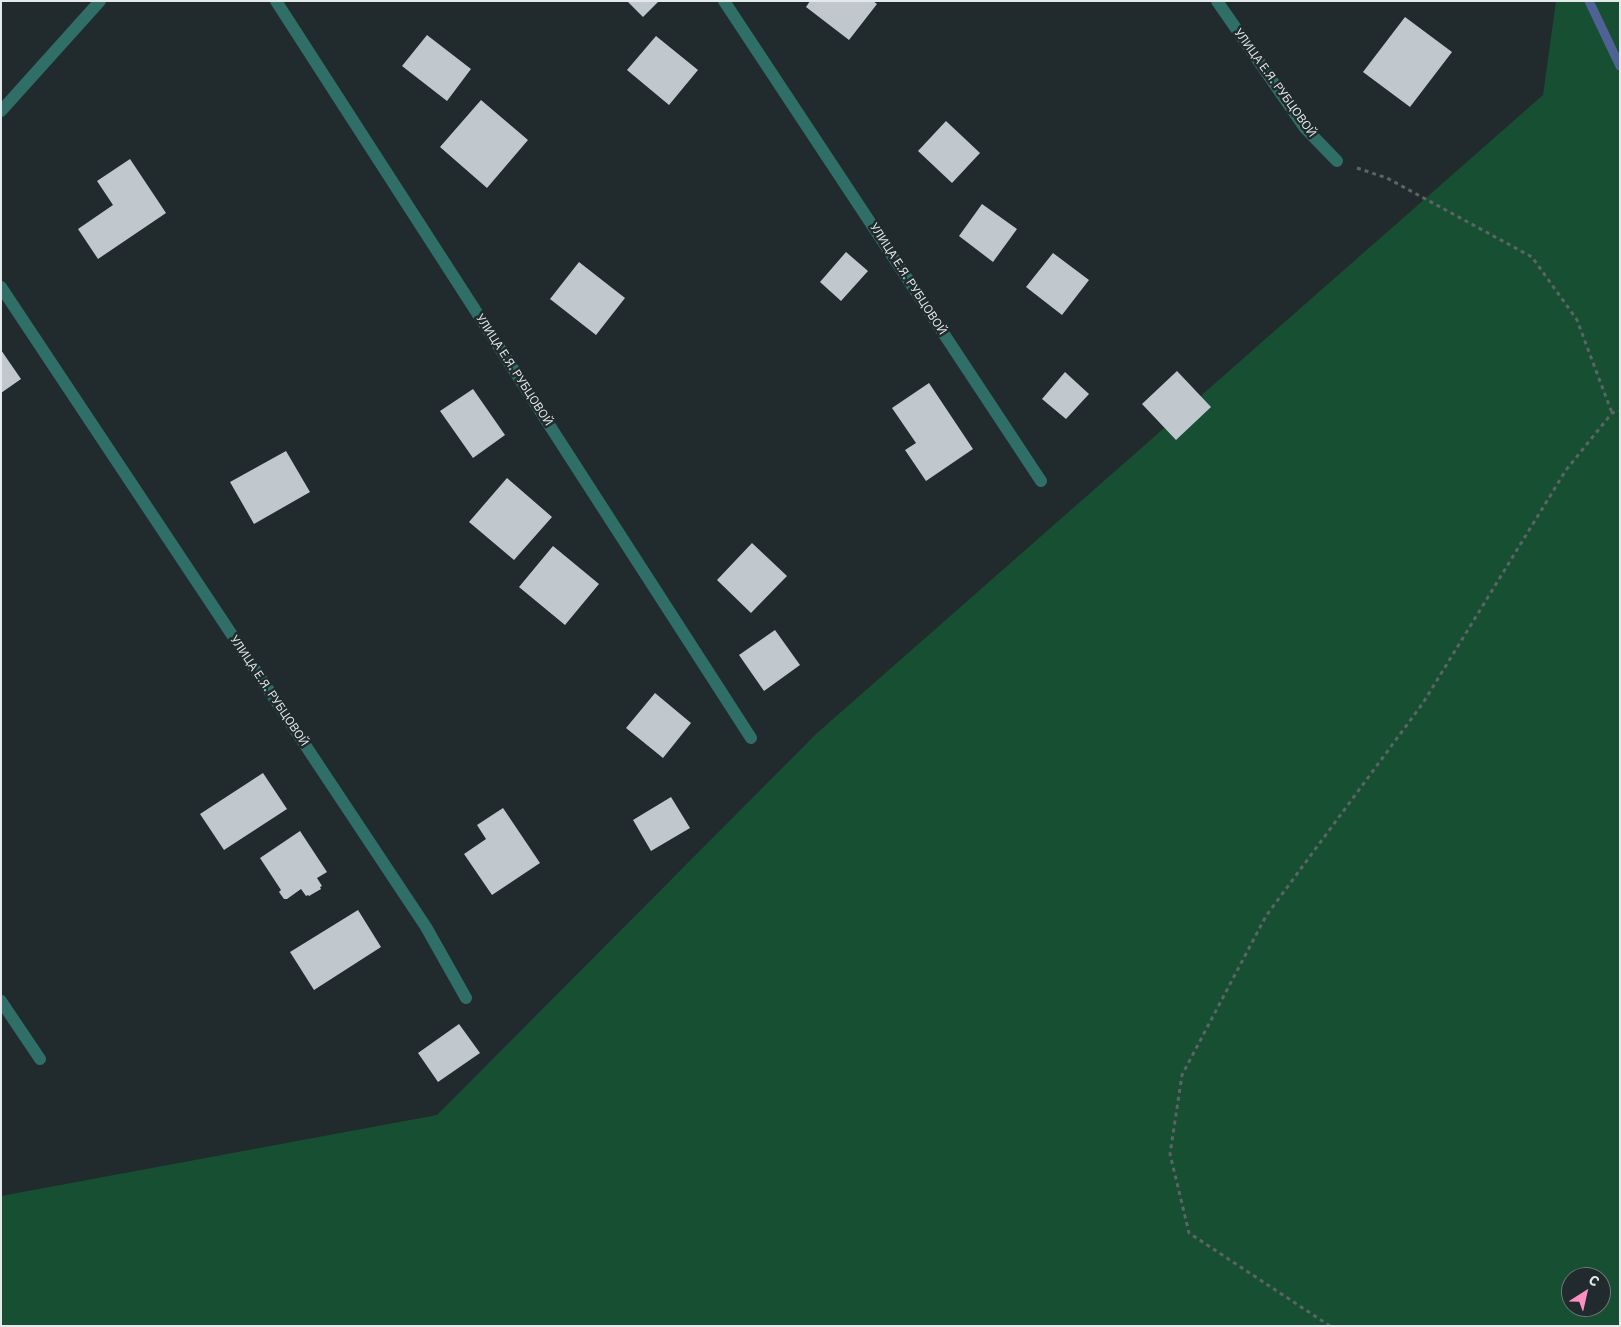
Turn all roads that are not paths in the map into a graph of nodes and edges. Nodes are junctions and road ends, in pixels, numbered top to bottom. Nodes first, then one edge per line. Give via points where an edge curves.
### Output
1 (100, 1) edge
2 (276, 1) edge
3 (724, 1) edge
4 (1217, 1) edge
5 (1, 111) edge
6 (1337, 161) road end
7 (1, 287) edge
8 (1041, 481) dead end
9 (751, 738) dead end
10 (466, 998) dead end
11 (1, 1001) edge
12 (40, 1059) dead end

1 - 5 street
2 - 9 street, УЛИЦА Е.Я. РУБЦОВОЙ
3 - 8 street, УЛИЦА Е.Я. РУБЦОВОЙ
4 - 6 street, УЛИЦА Е.Я. РУБЦОВОЙ via 1305,128
7 - 10 street, УЛИЦА Е.Я. РУБЦОВОЙ via 426,927
11 - 12 street

